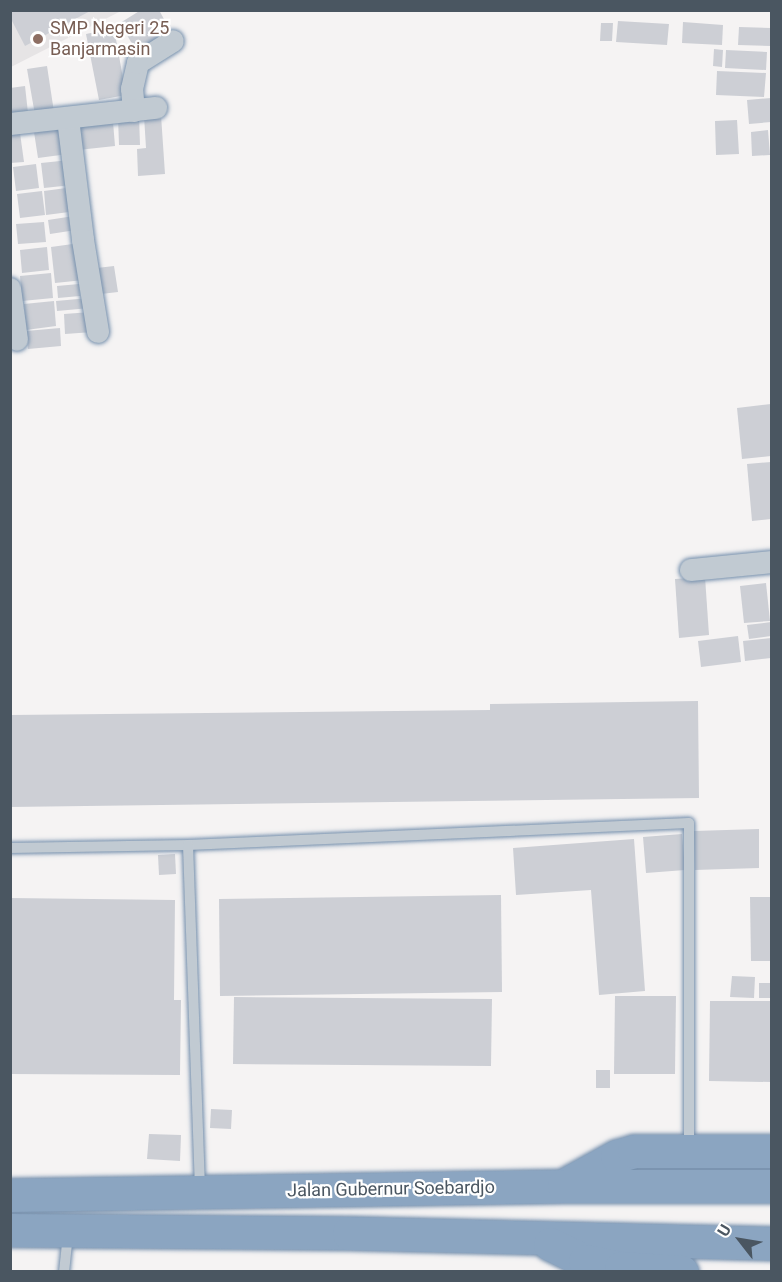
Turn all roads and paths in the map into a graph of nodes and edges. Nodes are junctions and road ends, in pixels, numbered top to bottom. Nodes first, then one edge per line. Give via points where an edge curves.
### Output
1 (173, 41) dead end
2 (68, 119) junction
3 (10, 124) edge
4 (10, 289) edge
5 (98, 332) dead end
6 (17, 340) dead end
7 (771, 562) edge
8 (692, 570) dead end
9 (188, 845) junction
10 (10, 848) edge
11 (689, 1151) junction
12 (771, 1151) edge
13 (564, 1186) junction
14 (766, 1186) edge
15 (201, 1190) junction
16 (10, 1195) edge
17 (10, 1230) edge
18 (68, 1230) junction
19 (537, 1238) junction
20 (763, 1243) edge
21 (64, 1272) edge
22 (682, 1272) edge

1 - 2 street via 138,63 132,89 145,109
2 - 3 street
2 - 5 street via 82,240
4 - 6 street
7 - 8 street
9 - 10 lane
9 - 11 lane via 689,823
9 - 15 lane
11 - 12 highway
11 - 13 highway via 634,1151
13 - 14 highway, Jalan Gubernur Soebardjo
13 - 15 highway, Jalan Gubernur Soebardjo
15 - 16 highway, Jalan Gubernur Soebardjo
17 - 18 highway
18 - 19 highway
18 - 21 lane
19 - 20 highway
19 - 22 highway via 585,1261 621,1269

